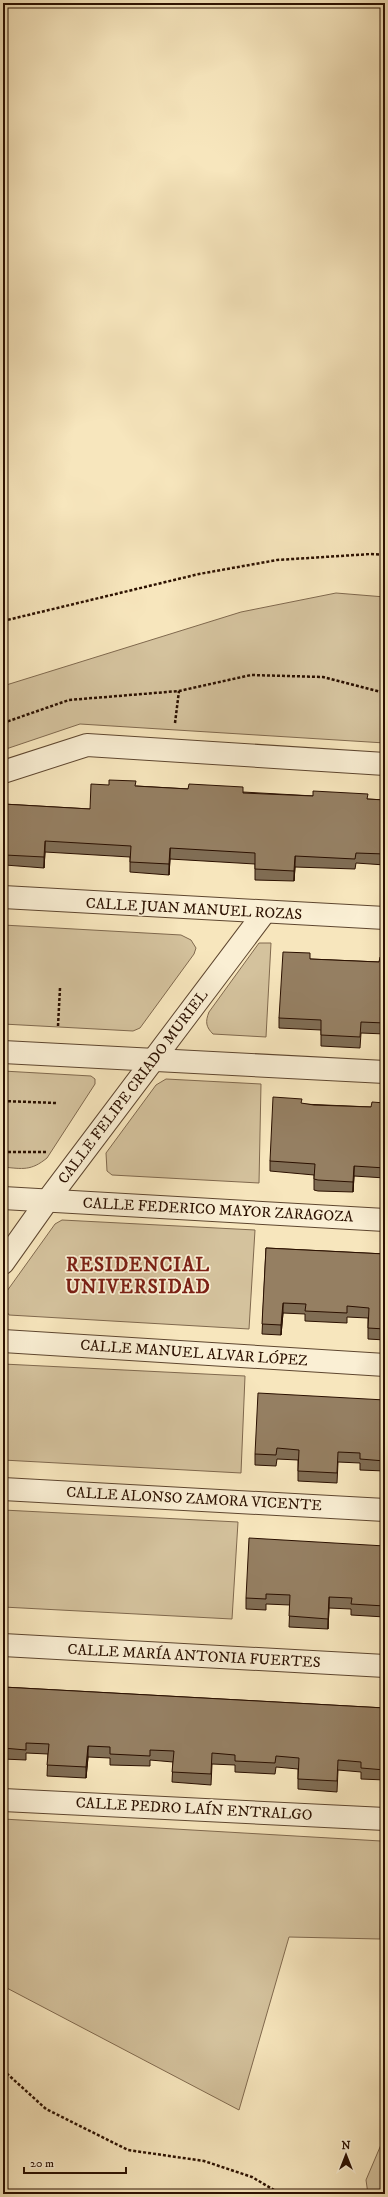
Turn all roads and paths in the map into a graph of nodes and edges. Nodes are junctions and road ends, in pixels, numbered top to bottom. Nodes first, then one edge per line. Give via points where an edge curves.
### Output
1 (385, 555) edge
2 (3, 621) edge
3 (385, 693) edge
4 (3, 723) edge
5 (385, 764) edge
6 (3, 772) edge
7 (3, 897) edge
8 (264, 913) junction
9 (385, 918) edge
10 (60, 988) dead end
11 (3, 1052) edge
12 (57, 1054) junction
13 (155, 1060) junction
14 (385, 1072) edge
15 (3, 1101) edge
16 (56, 1103) dead end
17 (3, 1198) edge
18 (47, 1201) junction
19 (385, 1220) edge
20 (3, 1262) edge
21 (3, 1341) edge
22 (385, 1365) edge
23 (3, 1489) edge
24 (385, 1510) edge
25 (3, 1645) edge
26 (385, 1666) edge
27 (3, 1800) edge
28 (385, 1818) edge
29 (3, 2070) edge
30 (277, 2194) edge

1 - 2 path via 277,560 199,574
3 - 4 path via 323,677 251,675 179,691 69,700
5 - 6 street via 87,745
7 - 8 street, CALLE JUAN MANUEL ROZAS
8 - 9 street, CALLE JUAN MANUEL ROZAS
8 - 13 street, CALLE FELIPE CRIADO MURIEL
10 - 12 path
11 - 12 street
12 - 13 street
13 - 14 street
13 - 18 street, CALLE FELIPE CRIADO MURIEL
15 - 16 path
17 - 18 street, CALLE FEDERICO MAYOR ZARAGOZA
18 - 19 street, CALLE FEDERICO MAYOR ZARAGOZA
18 - 20 street, CALLE FELIPE CRIADO MURIEL
21 - 22 street, CALLE MANUEL ALVAR LÓPEZ
23 - 24 street, CALLE ALONSO ZAMORA VICENTE
25 - 26 street, CALLE MARÍA ANTONIA FUERTES
27 - 28 street, CALLE PEDRO LAÍN ENTRALGO
29 - 30 path via 46,2108 128,2150 204,2161 252,2177

